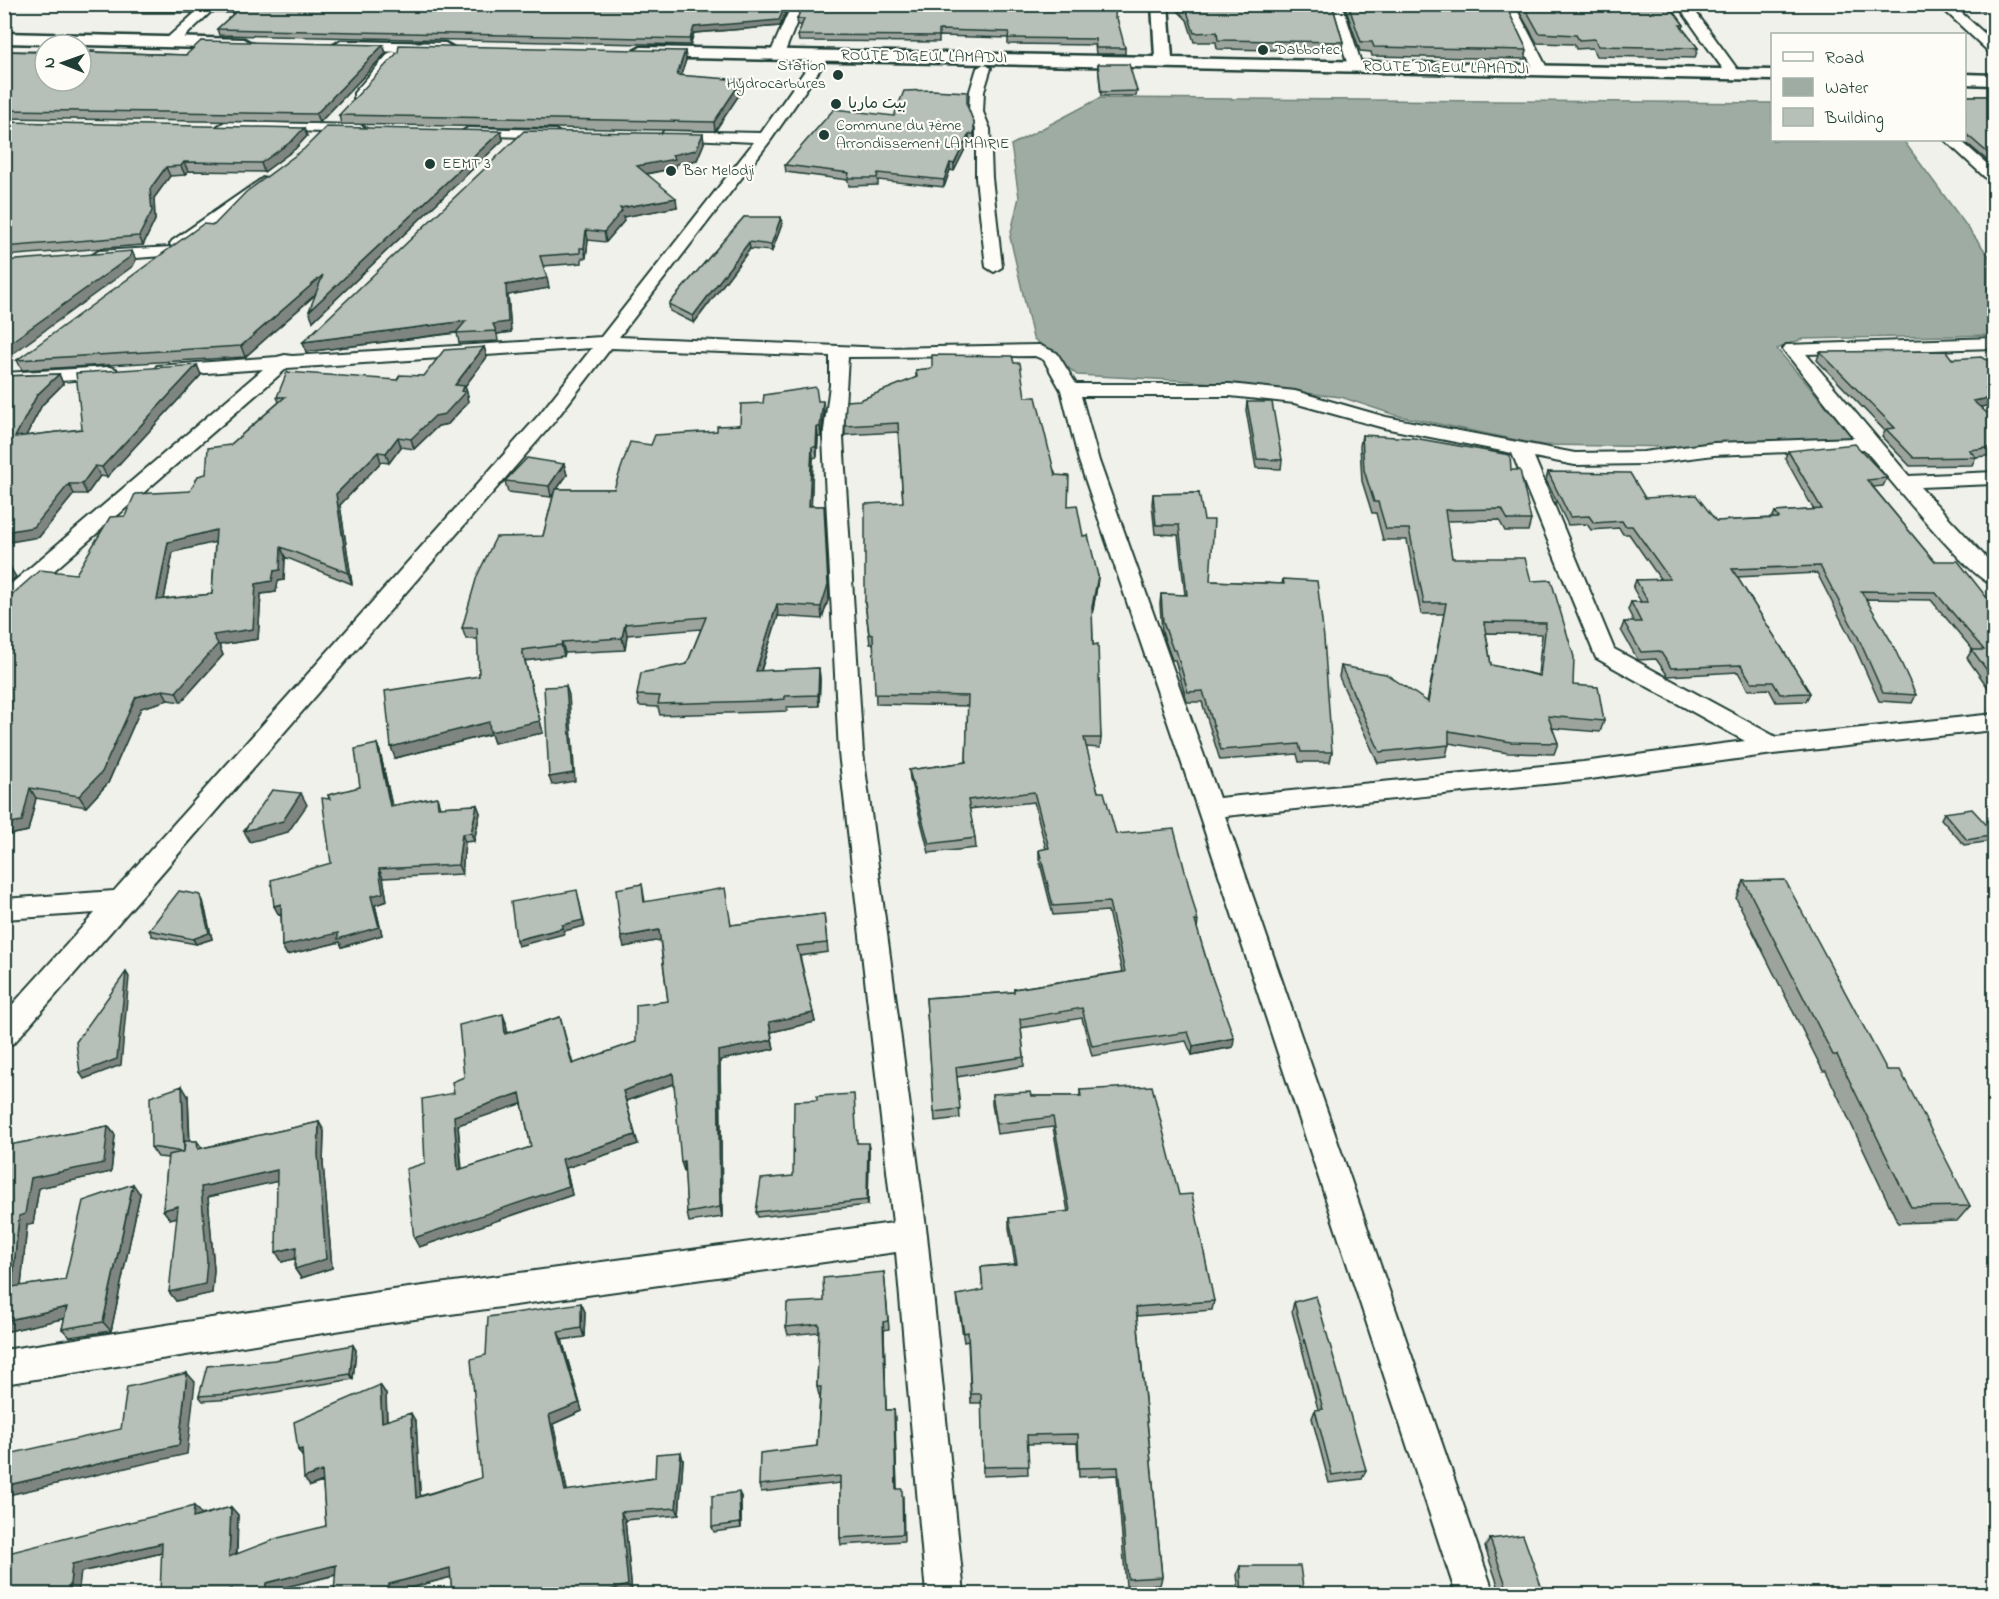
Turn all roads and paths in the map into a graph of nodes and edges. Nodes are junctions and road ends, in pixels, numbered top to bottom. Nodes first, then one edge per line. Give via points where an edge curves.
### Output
1 (213, 4) edge
2 (798, 4) edge
3 (1160, 4) edge
4 (1336, 4) edge
5 (1507, 4) edge
6 (1683, 4) edge
7 (1953, 4) edge
8 (1972, 4) edge
9 (1995, 5) edge
10 (4, 38) edge
11 (171, 42) junction
12 (4, 45) edge
13 (33, 46) edge
14 (93, 47) edge
15 (1995, 49) edge
16 (777, 54) junction
17 (394, 56) junction
18 (820, 60) junction
19 (1164, 62) junction
20 (1355, 66) junction
21 (984, 68) junction
22 (1541, 70) junction
23 (1733, 73) junction
24 (1771, 75) edge
25 (1966, 79) edge
26 (1995, 80) edge
27 (1771, 84) edge
28 (1966, 87) edge
29 (1995, 87) edge
30 (209, 126) edge
31 (329, 128) junction
32 (374, 129) edge
33 (453, 132) edge
34 (521, 134) junction
35 (568, 134) edge
36 (654, 134) edge
37 (765, 138) junction
38 (315, 141) edge
39 (1953, 141) edge
40 (505, 149) edge
41 (273, 175) edge
42 (1995, 178) edge
43 (168, 251) junction
44 (86, 257) edge
45 (994, 267) dead end
46 (139, 273) edge
47 (308, 339) edge
48 (609, 342) junction
49 (1995, 343) edge
50 (839, 352) junction
51 (24, 358) edge
52 (282, 363) junction
53 (4, 372) edge
54 (4, 379) edge
55 (1070, 390) junction
56 (1869, 443) junction
57 (1520, 448) junction
58 (1995, 478) edge
59 (1904, 482) junction
60 (1995, 578) edge
61 (4, 602) edge
62 (1995, 723) edge
63 (1773, 746) junction
64 (1210, 808) junction
65 (121, 901) junction
66 (4, 909) edge
67 (4, 1035) edge
68 (911, 1234) junction
69 (4, 1367) edge
70 (945, 1594) edge
71 (1475, 1594) edge

1 - 11 street
2 - 16 street
3 - 19 main road
4 - 20 street
5 - 22 street
6 - 23 street
7 - 15 street via 1948,8
8 - 9 street
10 - 11 main road
11 - 14 main road via 261,48
12 - 13 main road
16 - 18 main road, ROUTE DIGEUL LAMADJI
16 - 18 main road, ROUTE DIGEUL LAMADJI via 622,55
17 - 17 main road via 462,52 325,50
17 - 31 street
18 - 19 main road, ROUTE DIGEUL LAMADJI
18 - 21 main road
18 - 37 street
19 - 20 main road, ROUTE DIGEUL LAMADJI
20 - 22 main road, ROUTE DIGEUL LAMADJI
21 - 27 main road
21 - 45 street via 976,112 982,129
22 - 23 main road, ROUTE DIGEUL LAMADJI
23 - 24 main road, ROUTE DIGEUL LAMADJI
25 - 26 main road
28 - 29 main road
30 - 31 street
31 - 32 street
31 - 38 street
33 - 34 street
34 - 35 street
34 - 40 street
36 - 37 street
37 - 48 street
39 - 42 street
41 - 43 street
43 - 44 street
43 - 46 street
47 - 52 street
48 - 50 street
48 - 52 street
48 - 65 street via 538,428
49 - 56 street via 1792,349
50 - 55 street via 1039,350 1051,357
50 - 68 street via 833,438 851,753
51 - 53 street
52 - 54 street
52 - 61 street
55 - 57 street via 1230,390 1294,397 1384,422
55 - 64 street via 1089,461
56 - 57 street via 1575,459
56 - 59 street
57 - 63 street via 1604,653
58 - 59 street
59 - 60 street
62 - 63 street
63 - 64 street via 1583,771
64 - 71 street
65 - 66 street
65 - 67 street
68 - 69 street via 386,1307
68 - 70 street

